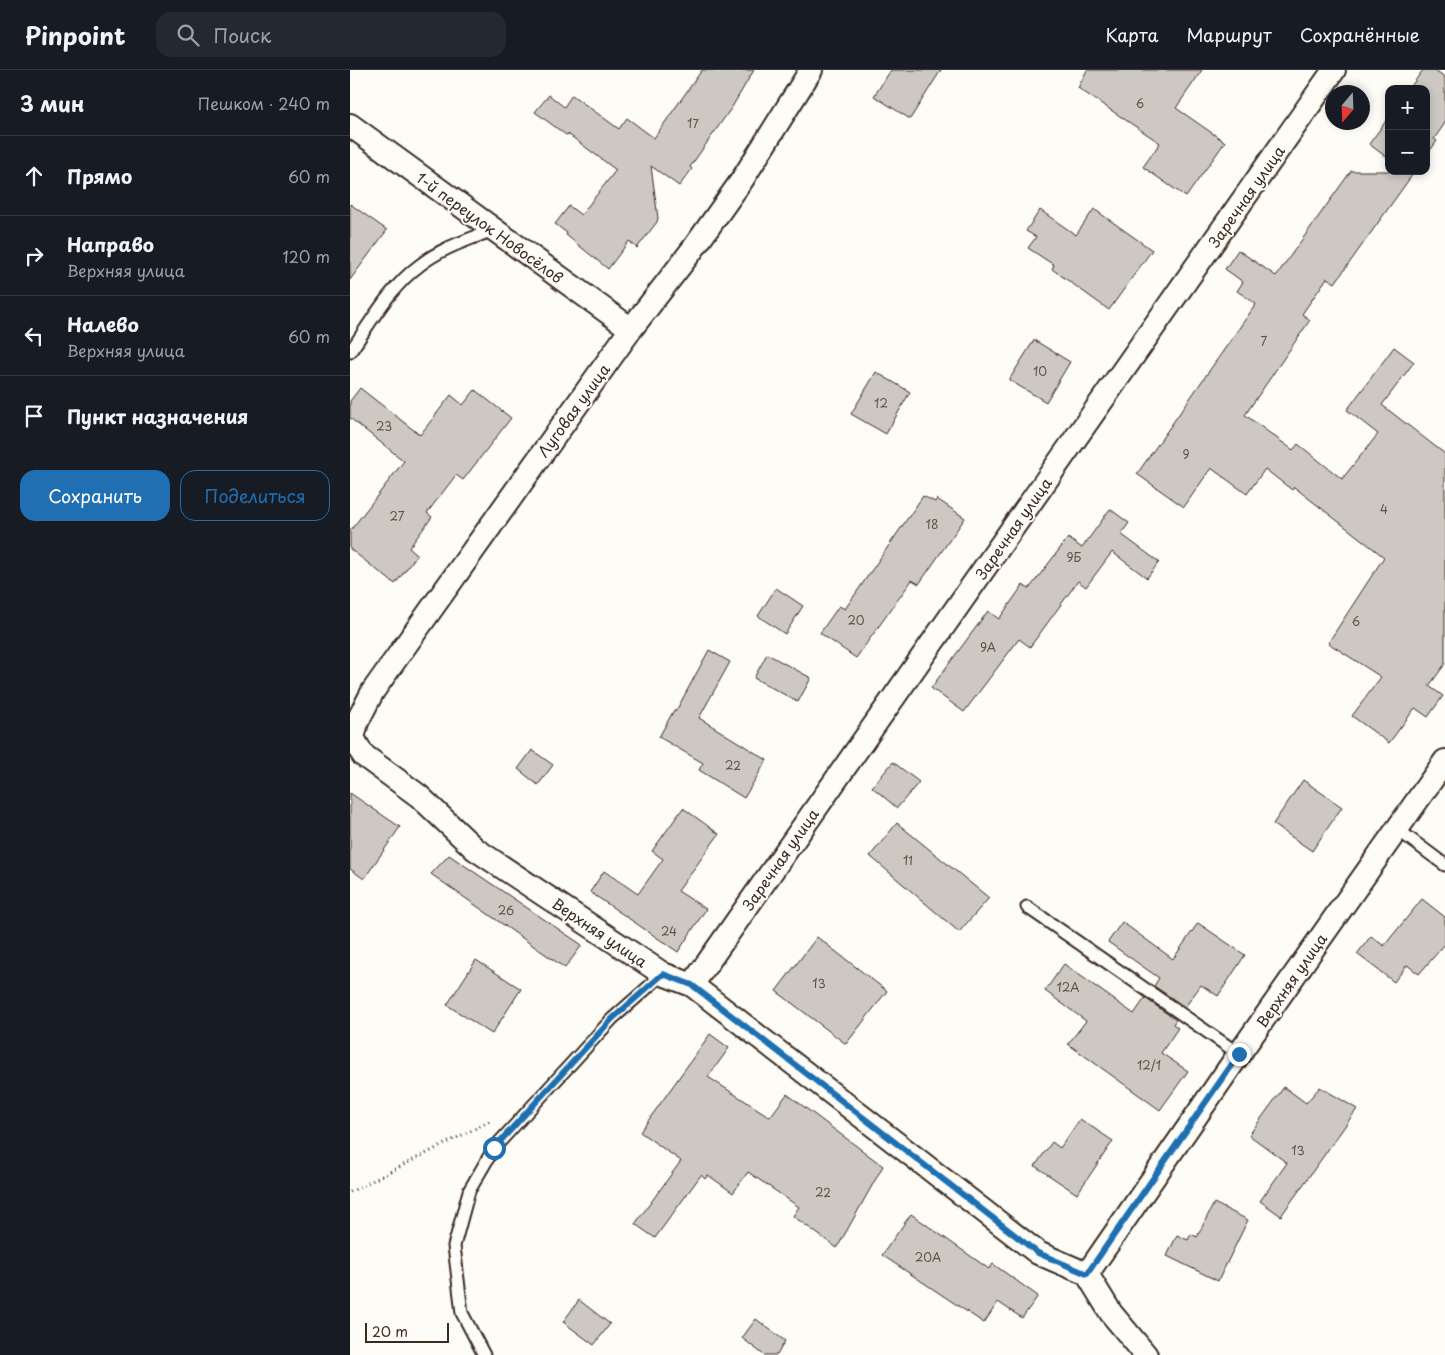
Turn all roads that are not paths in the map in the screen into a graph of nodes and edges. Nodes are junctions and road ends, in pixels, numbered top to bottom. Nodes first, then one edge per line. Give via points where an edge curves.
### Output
1 (811, 70) edge
2 (1334, 70) edge
3 (350, 125) edge
4 (493, 230) junction
5 (631, 329) junction
6 (350, 352) edge
7 (354, 719) edge
8 (363, 754) joint
9 (1445, 761) edge
10 (1397, 829) junction
11 (1445, 866) edge
12 (1027, 907) dead end
13 (663, 974) junction
14 (692, 985) junction
15 (1239, 1054) junction
16 (1087, 1274) junction
17 (484, 1355) edge
18 (1146, 1355) edge

1 - 5 street, Луговая улица via 742,180
2 - 14 street, Заречная улица
3 - 4 street, 1-й переулок Новосёлов
4 - 5 street, 1-й переулок Новосёлов
4 - 6 lane via 420,264 394,288
5 - 7 street, Луговая улица
7 - 8 street, Луговая улица via 353,738
8 - 13 street, Верхняя улица via 419,796 475,848
9 - 10 street, Верхняя улица
10 - 11 lane
10 - 15 street, Верхняя улица
12 - 15 lane
13 - 14 street, Верхняя улица
13 - 17 lane via 612,1019 494,1148 469,1191 454,1246 462,1312
14 - 16 street, Верхняя улица via 1038,1253
15 - 16 street, Верхняя улица
16 - 18 street via 1111,1313

